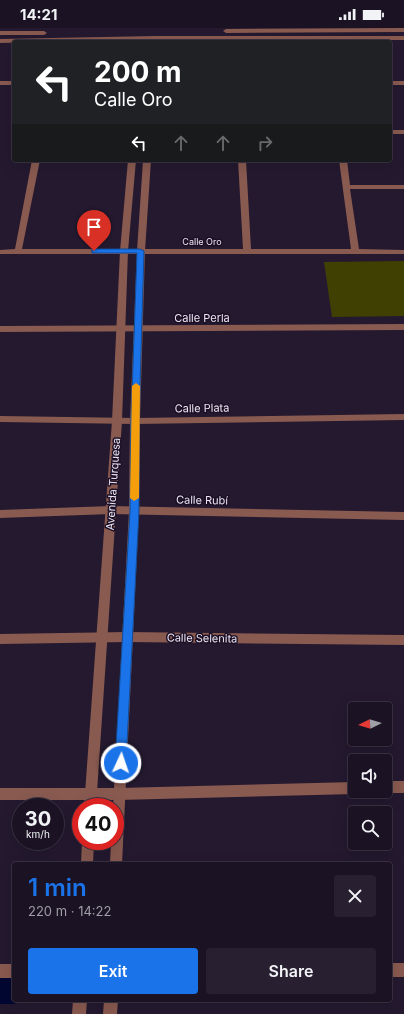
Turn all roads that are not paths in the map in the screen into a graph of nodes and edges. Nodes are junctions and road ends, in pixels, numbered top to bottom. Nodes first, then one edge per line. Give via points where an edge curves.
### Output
1 (404, 30) edge
2 (0, 34) edge
3 (143, 37) edge
4 (155, 37) edge
5 (404, 38) edge
6 (36, 40) edge
7 (0, 41) edge
8 (12, 41) edge
9 (0, 83) edge
10 (12, 83) edge
11 (392, 83) edge
12 (404, 83) edge
13 (392, 132) edge
14 (404, 132) edge
15 (36, 162) edge
16 (132, 162) edge
17 (147, 162) edge
18 (242, 162) edge
19 (343, 162) edge
20 (348, 187) junction
21 (404, 187) edge
22 (124, 251) junction
23 (140, 251) junction
24 (247, 251) junction
25 (0, 252) edge
26 (18, 252) junction
27 (355, 252) junction
28 (404, 252) edge
29 (404, 327) edge
30 (0, 329) edge
31 (122, 329) junction
32 (139, 329) junction
33 (404, 417) edge
34 (0, 419) edge
35 (117, 421) junction
36 (135, 421) junction
37 (111, 510) junction
38 (134, 511) junction
39 (0, 514) edge
40 (404, 516) edge
41 (127, 637) junction
42 (102, 638) junction
43 (0, 639) edge
44 (404, 640) edge
45 (392, 787) edge
46 (404, 787) edge
47 (348, 788) edge
48 (0, 794) edge
49 (91, 794) junction
50 (119, 794) junction
51 (91, 798) edge
52 (88, 850) edge
53 (87, 862) edge
54 (116, 862) edge
55 (392, 970) edge
56 (404, 970) edge
57 (0, 971) edge
58 (12, 971) edge
59 (80, 1002) edge
60 (111, 1002) edge
61 (79, 1014) edge
62 (110, 1014) edge

1 - 4 street
2 - 3 street
3 - 4 street
3 - 6 street
4 - 5 street
7 - 8 street
9 - 10 street
11 - 12 street
13 - 14 street
15 - 26 street
16 - 22 street, Avenida Turquesa
17 - 23 street, Avenida Turquesa
18 - 24 street
19 - 20 street
20 - 21 street
20 - 27 street
22 - 23 street, Calle Oro
22 - 26 street, Calle Oro
22 - 31 street, Avenida Turquesa
23 - 24 street, Calle Oro
23 - 32 street, Avenida Turquesa
24 - 27 street, Calle Oro
25 - 26 street, Calle Oro
27 - 28 street, Calle Oro
29 - 32 street, Calle Perla
30 - 31 street, Calle Perla
31 - 32 street, Calle Perla
31 - 35 street, Avenida Turquesa
32 - 36 street, Avenida Turquesa
33 - 36 street, Calle Plata
34 - 35 street, Calle Plata
35 - 36 street, Calle Plata
35 - 37 street, Avenida Turquesa
36 - 38 street, Avenida Turquesa
37 - 38 street, Calle Rubí
37 - 39 street, Calle Rubí
37 - 42 street, Avenida Turquesa
38 - 40 street, Calle Rubí
38 - 41 street, Avenida Turquesa
41 - 42 street, Calle Selenita
41 - 44 street, Calle Selenita
41 - 50 street, Avenida Turquesa
42 - 43 street, Calle Selenita
42 - 49 street, Avenida Turquesa
45 - 46 street
47 - 50 street
48 - 49 street
49 - 50 street
49 - 51 street, Avenida Turquesa
50 - 54 street, Avenida Turquesa
52 - 53 street
55 - 56 street
57 - 58 street
59 - 61 street
60 - 62 street

